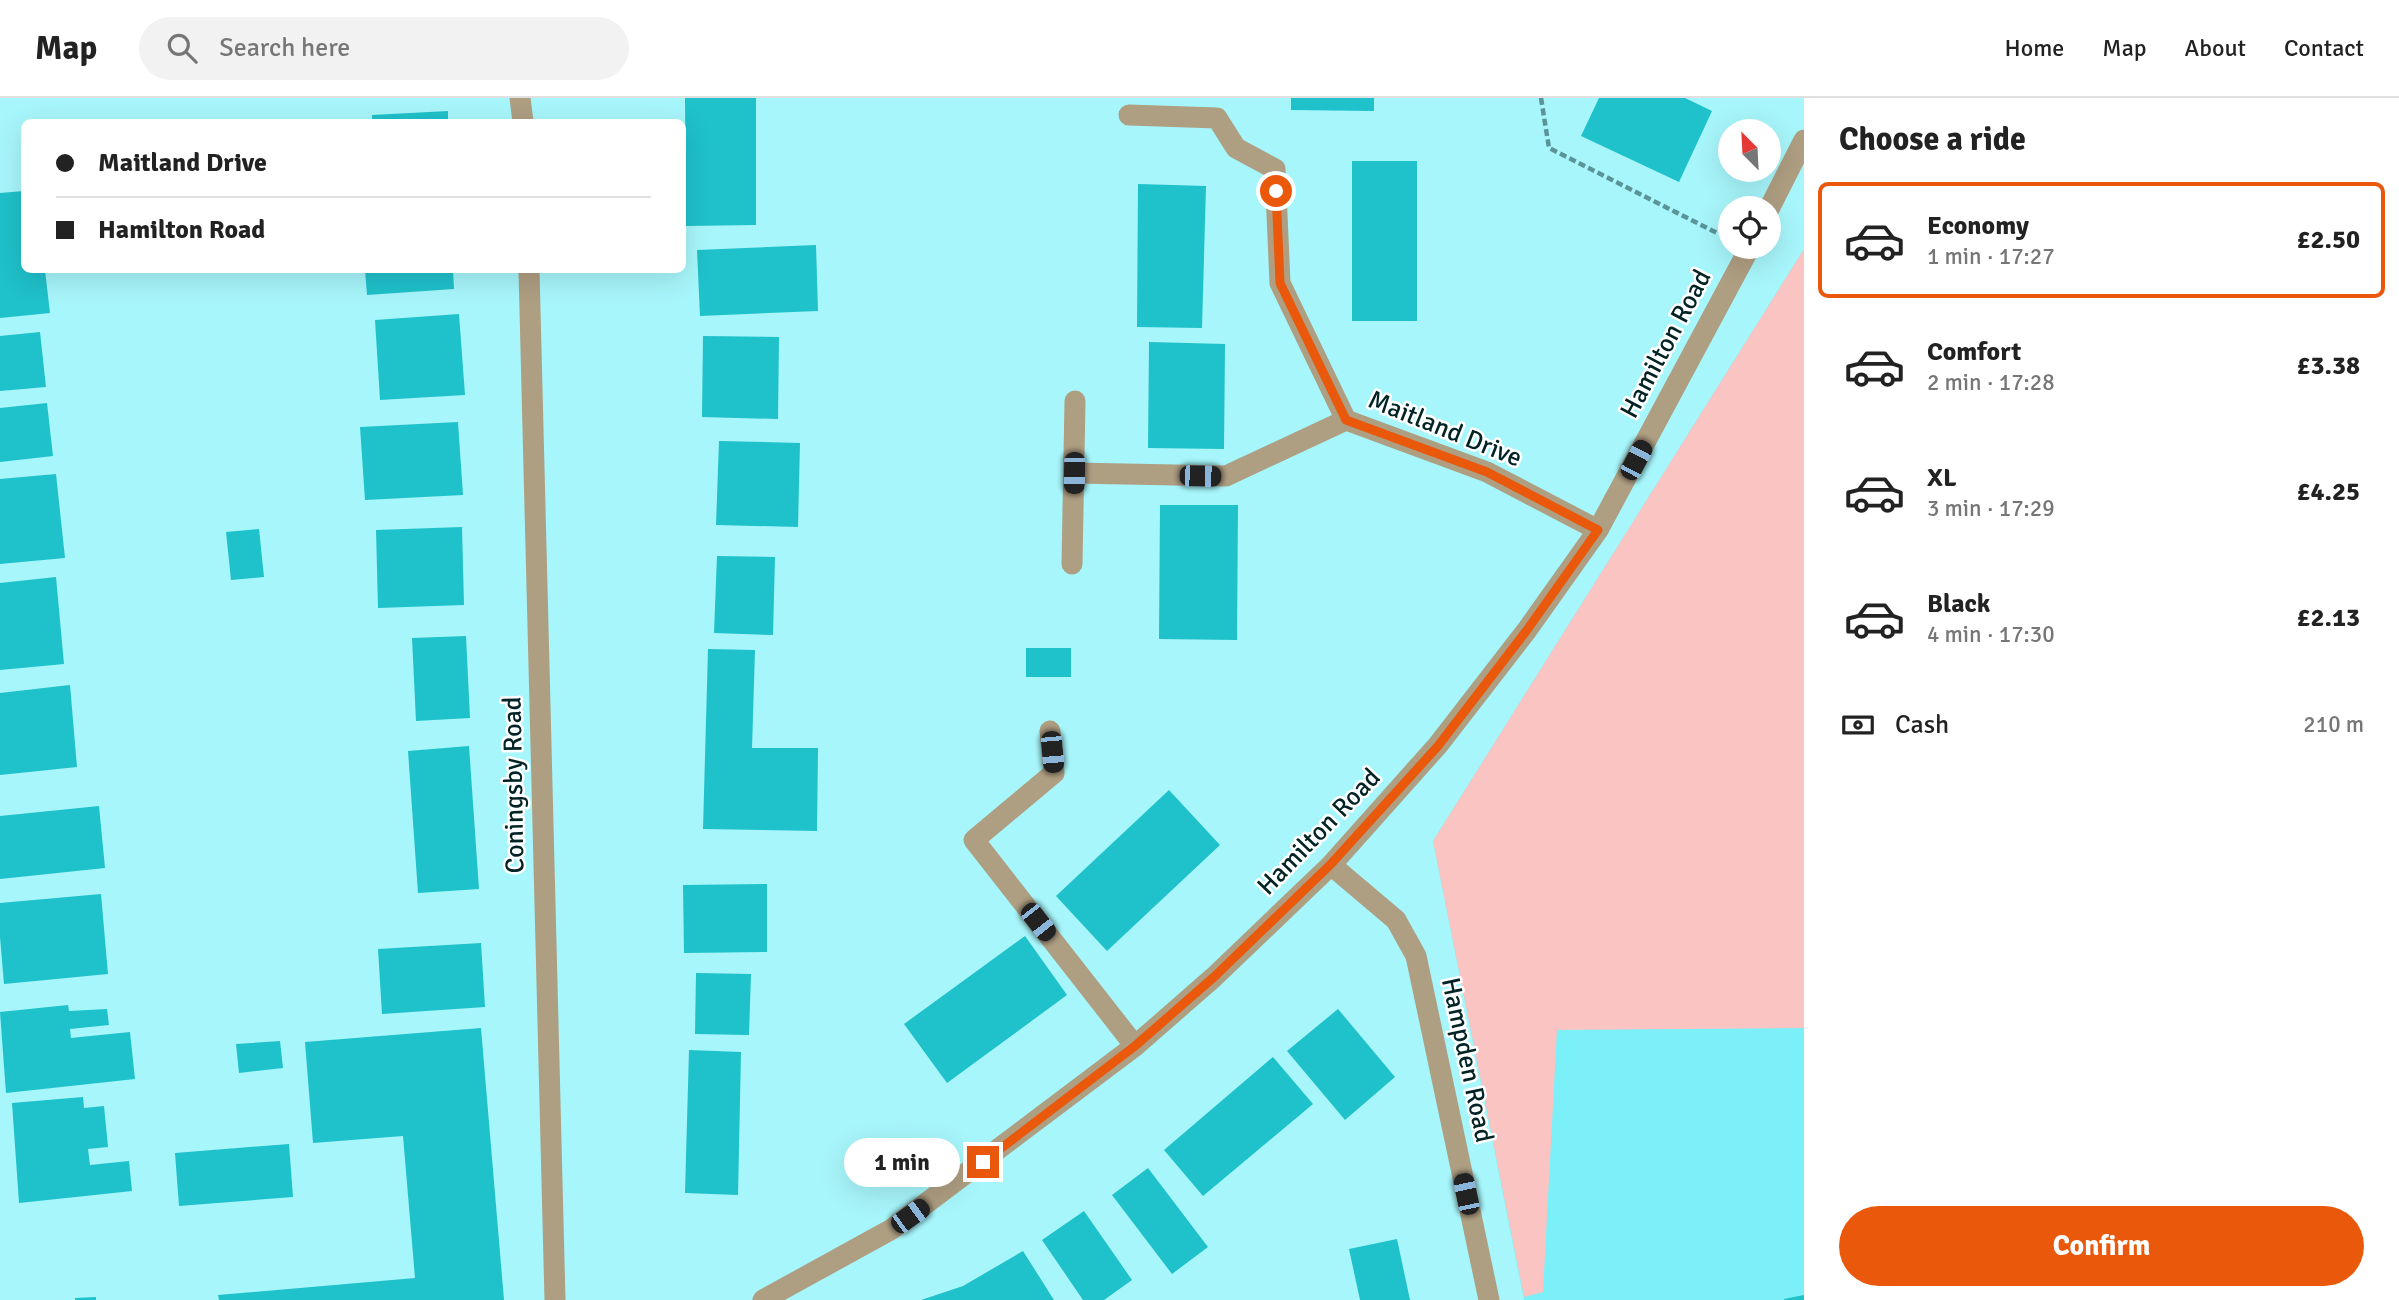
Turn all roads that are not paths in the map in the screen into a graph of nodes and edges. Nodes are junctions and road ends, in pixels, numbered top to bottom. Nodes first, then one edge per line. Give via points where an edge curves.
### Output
1 (520, 98) edge
2 (1129, 115) dead end
3 (523, 119) edge
4 (1804, 139) edge
5 (1776, 196) edge
6 (1744, 259) edge
7 (529, 273) edge
8 (1074, 401) dead end
9 (1346, 420) junction
10 (1074, 473) junction
11 (1598, 530) junction
12 (1072, 564) dead end
13 (1050, 731) dead end
14 (1331, 864) junction
15 (1135, 1046) junction
16 (555, 1300) edge
17 (763, 1300) edge
18 (1489, 1300) edge

1 - 3 street
2 - 9 street, Maitland Drive via 1217,118 1236,148 1275,169 1280,283
4 - 5 street
6 - 11 street, Hamilton Road
7 - 16 street, Coningsby Road
8 - 10 street
9 - 10 street, Maitland Drive via 1226,476
9 - 11 street, Maitland Drive via 1487,472
10 - 12 street
11 - 14 street, Hamilton Road via 1438,746
13 - 15 street via 1054,774 974,840
14 - 15 street, Hamilton Road
14 - 18 street, Hampden Road via 1396,920 1416,956
15 - 17 street, Hamilton Road via 892,1229

